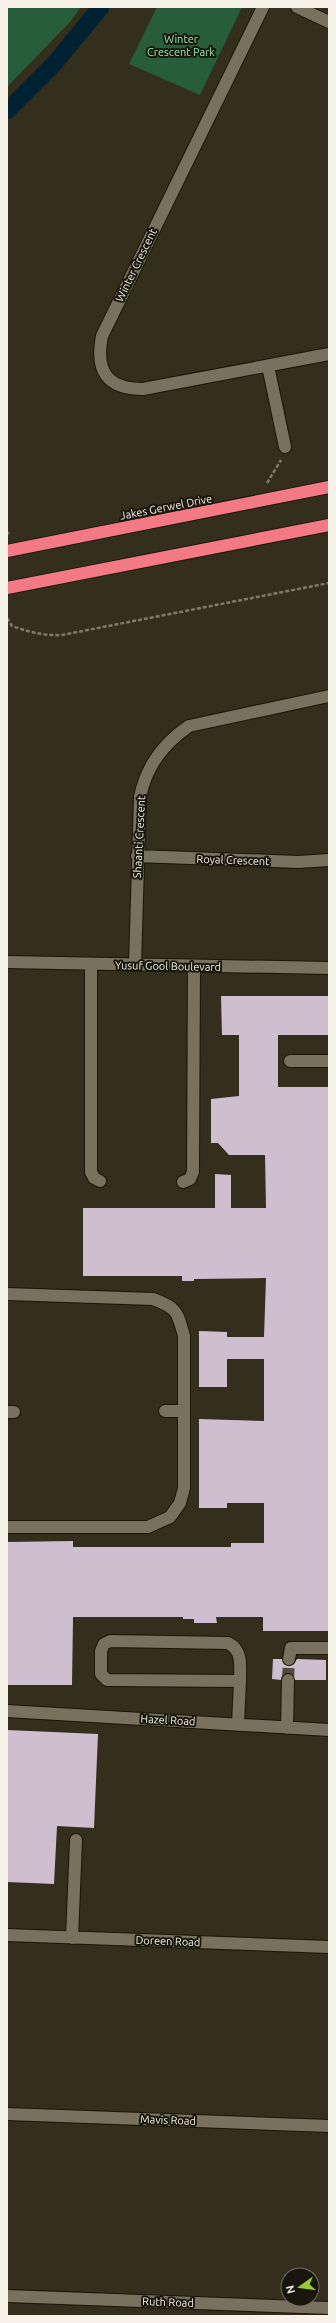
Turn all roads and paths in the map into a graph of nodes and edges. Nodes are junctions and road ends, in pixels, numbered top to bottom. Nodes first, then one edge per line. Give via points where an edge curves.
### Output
1 (263, 7) edge
2 (297, 7) edge
3 (329, 22) edge
4 (329, 354) edge
5 (268, 366) junction
6 (284, 452) joint
7 (267, 483) dead end
8 (329, 488) edge
9 (329, 525) edge
10 (7, 551) edge
11 (329, 583) edge
12 (7, 588) edge
13 (7, 618) edge
14 (329, 696) edge
15 (137, 856) junction
16 (329, 860) edge
17 (7, 962) edge
18 (91, 965) junction
19 (135, 965) junction
20 (194, 966) junction
21 (329, 968) edge
22 (290, 1061) dead end
23 (329, 1061) edge
24 (100, 1181) dead end
25 (184, 1182) dead end
26 (7, 1294) edge
27 (165, 1411) dead end
28 (184, 1411) junction
29 (7, 1527) edge
30 (329, 1648) edge
31 (289, 1659) tunnel mouth
32 (288, 1680) tunnel mouth
33 (240, 1681) junction
34 (7, 1711) edge
35 (238, 1724) junction
36 (287, 1728) junction
37 (329, 1730) edge
38 (76, 1840) dead end
39 (7, 1935) edge
40 (72, 1938) junction
41 (329, 1947) edge
42 (7, 2114) edge
43 (329, 2126) edge
44 (7, 2296) edge
45 (329, 2308) edge

1 - 5 street, Winter Crescent via 102,336 100,362 105,374 114,383 126,389 144,389
2 - 3 street
4 - 5 street, Winter Crescent
5 - 6 street
6 - 7 path
8 - 10 highway, Jakes Gerwel Drive
9 - 12 highway
11 - 13 path via 62,635 50,636 26,631 12,626
14 - 15 street, Shaanti Crescent via 201,722 179,733 151,765 143,781
15 - 16 street, Royal Crescent via 298,862
15 - 19 street, Shaanti Crescent
17 - 18 street, Yusuf Gool Boulevard
18 - 19 street, Yusuf Gool Boulevard
18 - 24 street via 91,1172 94,1178
19 - 20 street, Yusuf Gool Boulevard
20 - 21 street, Yusuf Gool Boulevard
20 - 25 street via 193,1172 190,1179
22 - 23 street
26 - 28 street via 153,1299 171,1306 178,1317 184,1336
27 - 28 street
28 - 29 street via 184,1488 175,1510 163,1521 139,1527
30 - 31 street via 291,1648
32 - 36 street
33 - 33 street via 238,1652 228,1643 110,1642 102,1647 101,1671 107,1680
33 - 35 street
34 - 35 street, Hazel Road
35 - 36 street, Hazel Road
36 - 37 street, Hazel Road
38 - 40 street
39 - 40 street, Doreen Road
40 - 41 street, Doreen Road
42 - 43 street, Mavis Road
44 - 45 street, Ruth Road

